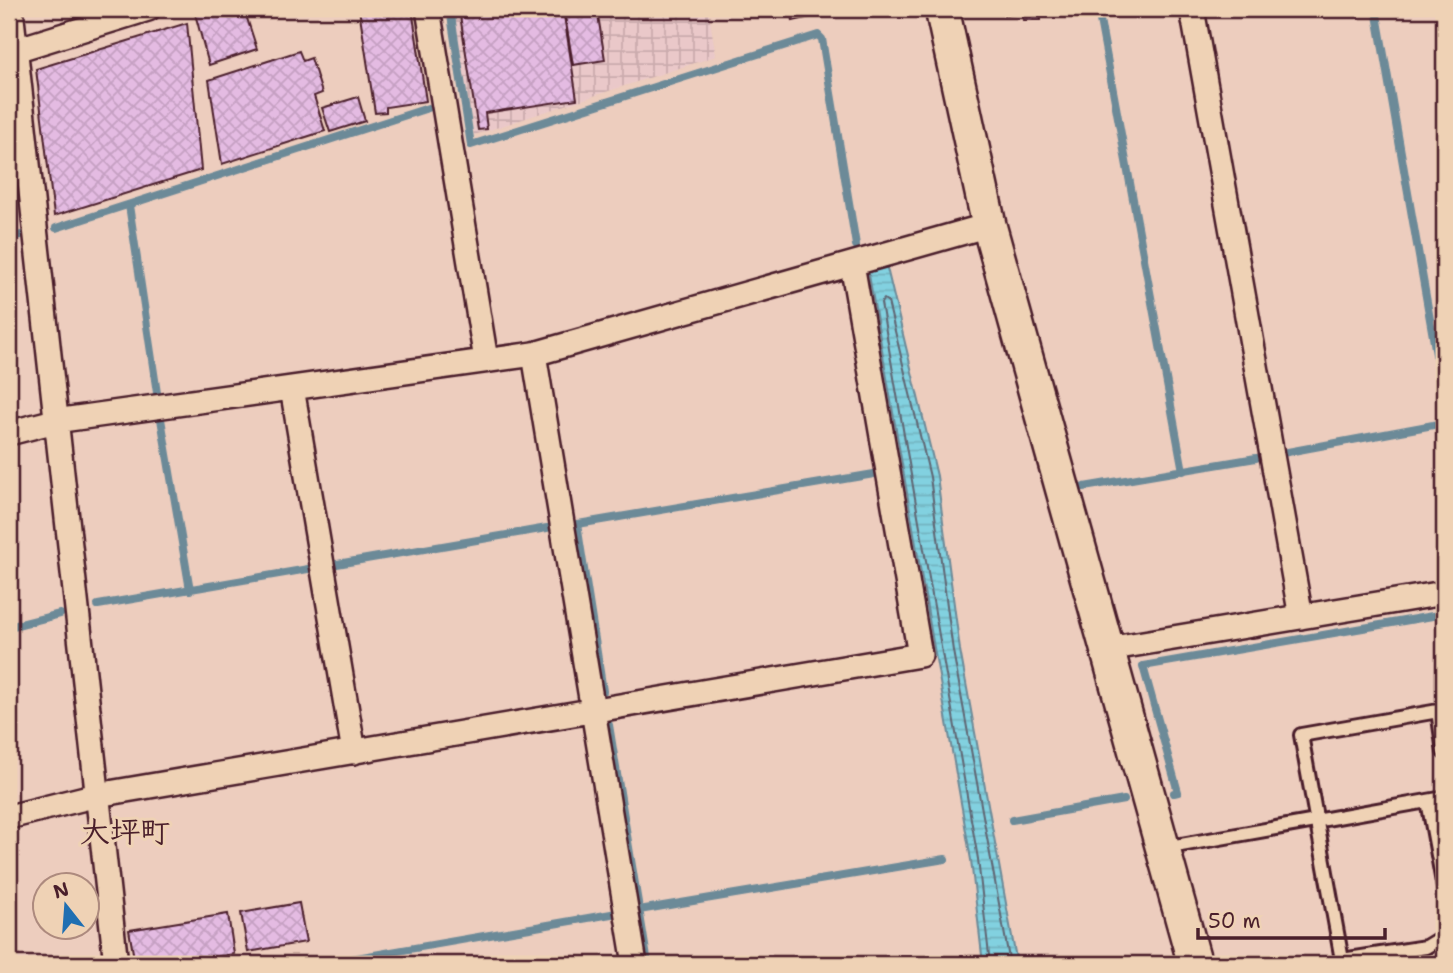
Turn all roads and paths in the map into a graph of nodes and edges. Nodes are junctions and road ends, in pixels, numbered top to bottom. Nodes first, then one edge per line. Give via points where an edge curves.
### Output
1 (11, 9) edge
2 (148, 9) edge
3 (428, 9) edge
4 (942, 9) edge
5 (1192, 9) edge
6 (12, 51) edge
7 (989, 225) junction
8 (852, 264) junction
9 (534, 354) junction
10 (486, 360) junction
11 (292, 388) junction
12 (55, 421) junction
13 (9, 433) edge
14 (1444, 593) edge
15 (1301, 617) junction
16 (1107, 649) junction
17 (1441, 711) edge
18 (592, 712) junction
19 (354, 752) junction
20 (1444, 752) edge
21 (97, 795) junction
22 (1444, 798) edge
23 (1428, 801) junction
24 (9, 817) edge
25 (1316, 821) junction
26 (1163, 848) junction
27 (1444, 888) edge
28 (1444, 936) edge
29 (116, 964) edge
30 (635, 964) edge
31 (1195, 964) edge

1 - 6 street
2 - 6 street
3 - 10 street
4 - 7 street
5 - 15 street
6 - 12 street
7 - 8 street
7 - 16 street
8 - 9 street
8 - 18 street via 920,655
9 - 10 street
9 - 18 street
10 - 11 street
11 - 12 street
11 - 19 street
12 - 13 street
12 - 21 street
14 - 15 street
15 - 16 street
16 - 26 street
17 - 20 lane
17 - 25 lane via 1301,735
18 - 19 street
18 - 30 street
19 - 21 street
21 - 24 street
21 - 29 street
22 - 23 lane
23 - 25 lane
23 - 27 lane
25 - 26 lane
25 - 28 lane via 1342,961 1426,947
26 - 31 street

